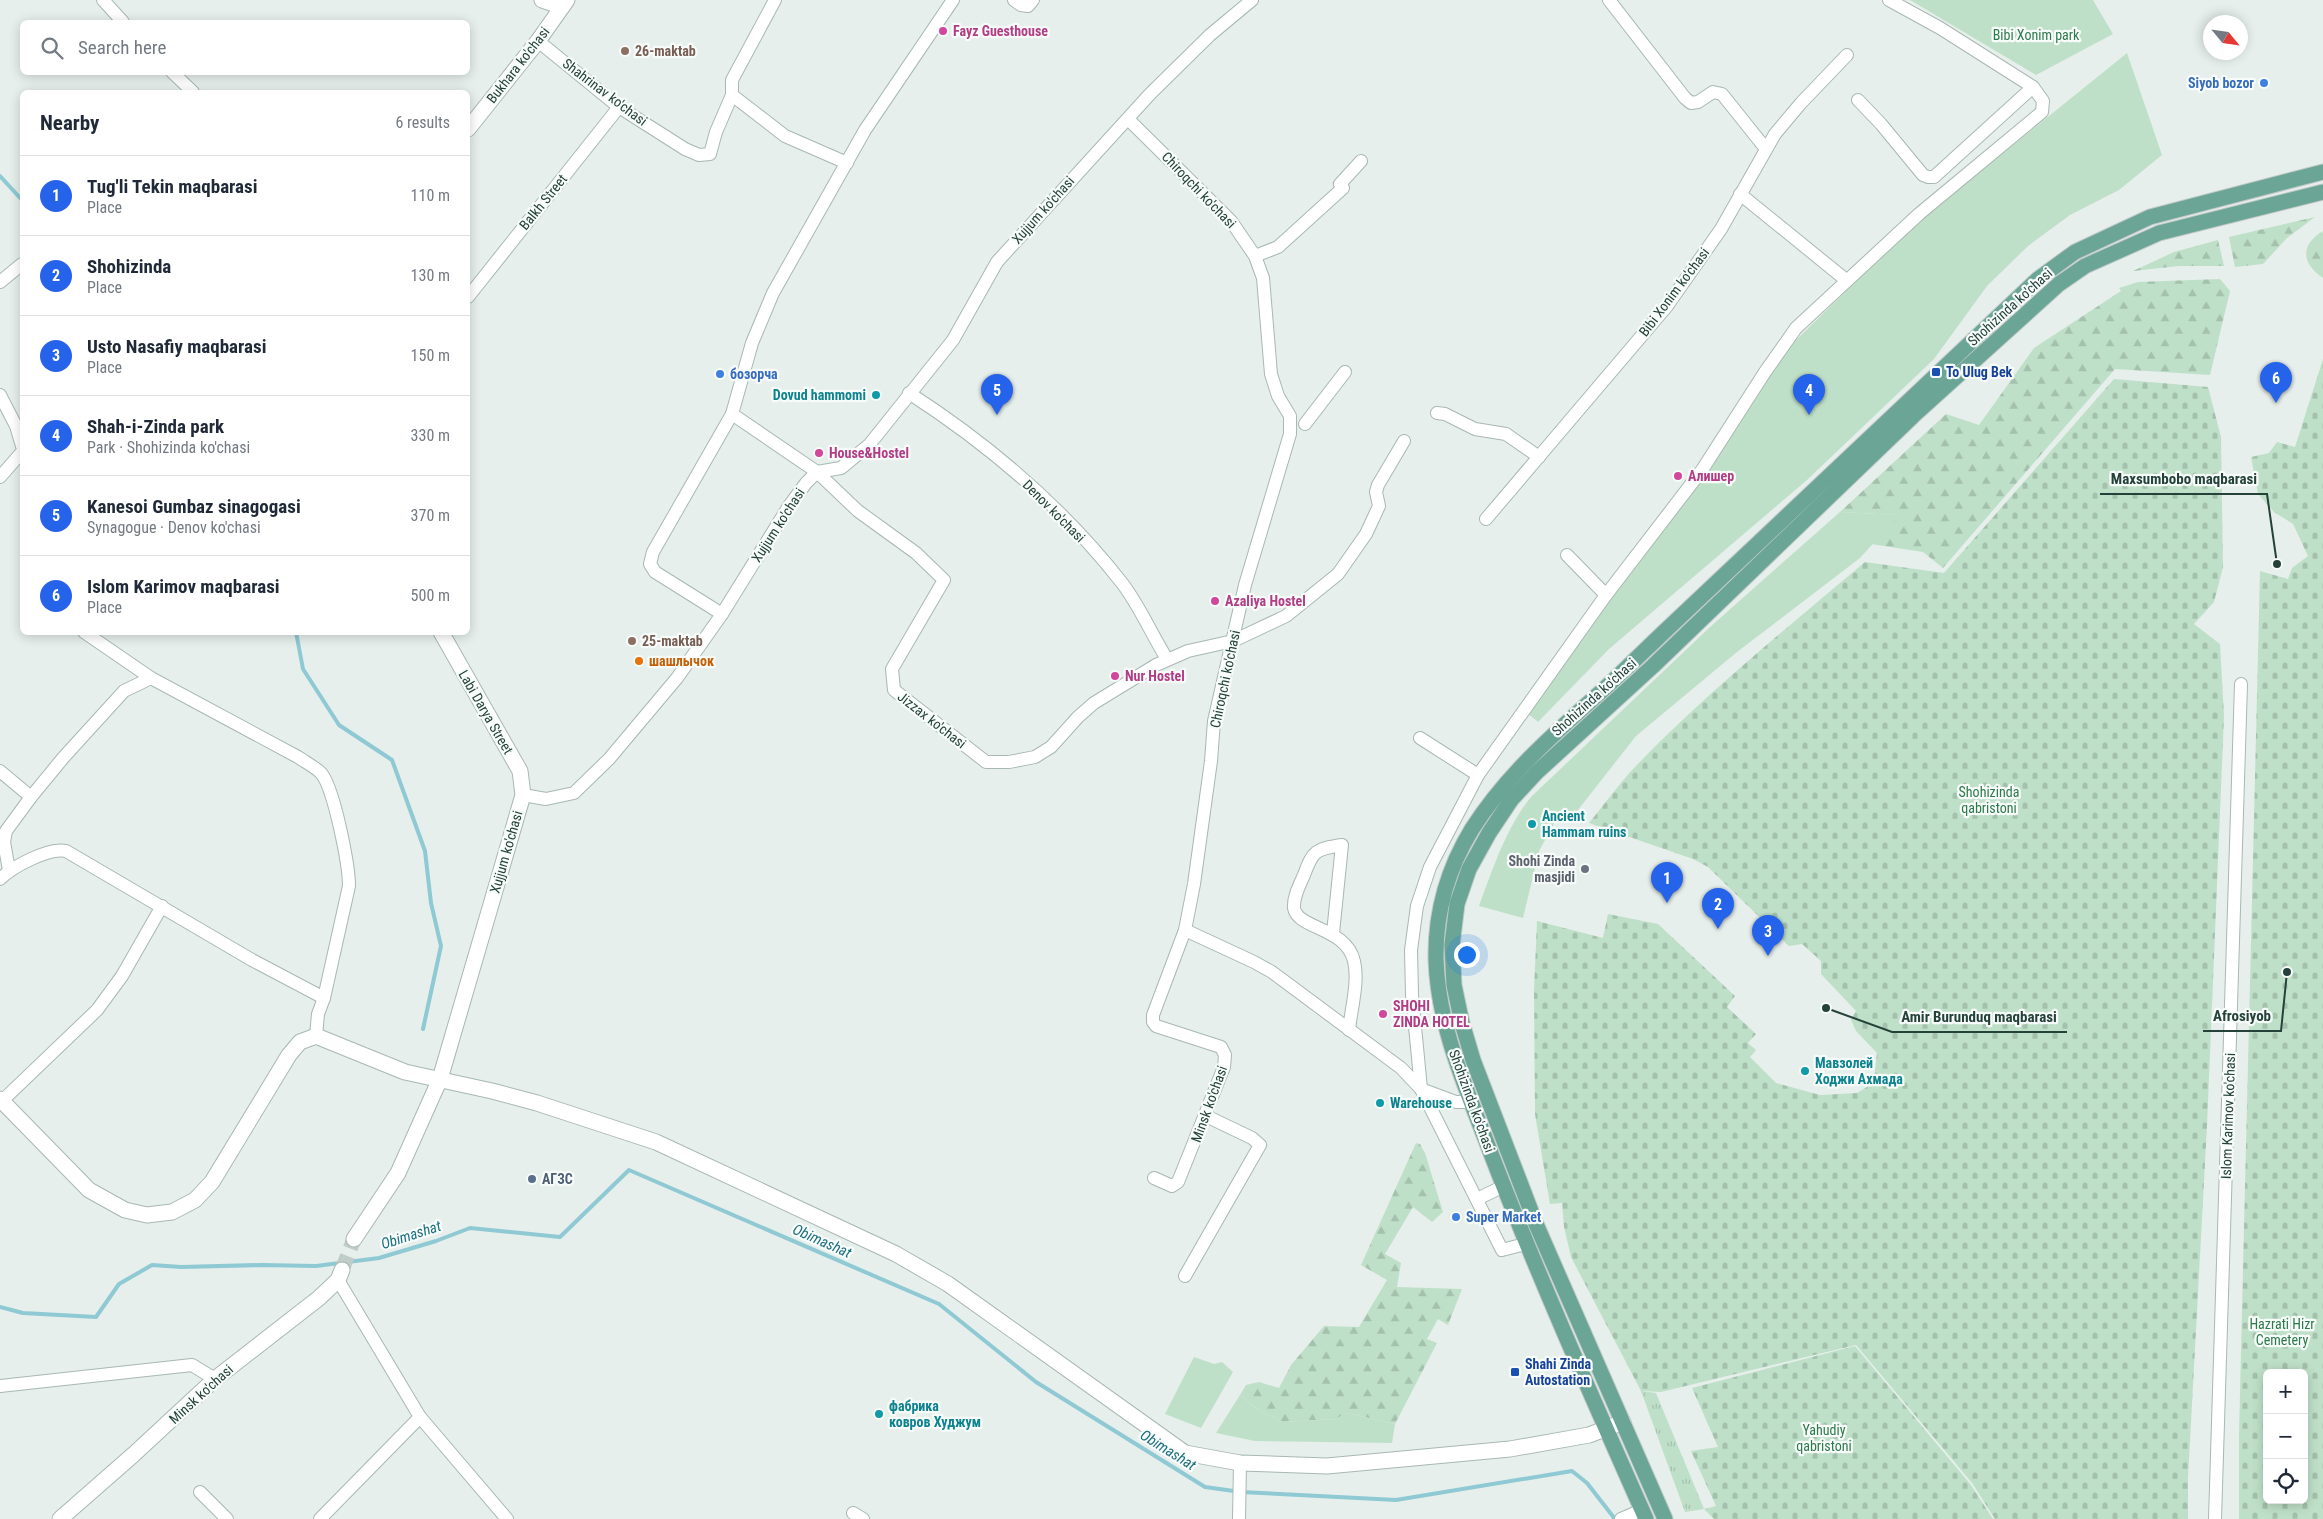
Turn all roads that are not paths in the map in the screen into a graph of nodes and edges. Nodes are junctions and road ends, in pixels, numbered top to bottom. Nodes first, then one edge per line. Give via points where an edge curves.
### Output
1 (103, 0) edge
2 (542, 0) edge
3 (775, 0) edge
4 (953, 0) edge
5 (1014, 0) edge
6 (1033, 0) edge
7 (1252, 0) edge
8 (1609, 0) edge
9 (1889, 0) edge
10 (565, 4) edge
11 (121, 20) edge
12 (538, 41) junction
13 (1847, 55) dead end
14 (175, 75) edge
15 (2032, 87) junction
16 (192, 90) edge
17 (732, 95) junction
18 (1858, 100) dead end
19 (619, 107) junction
20 (1128, 119) junction
21 (470, 126) edge
22 (1766, 149) junction
23 (1361, 161) dead end
24 (847, 163) junction
25 (2323, 172) edge
26 (2323, 192) edge
27 (1740, 194) junction
28 (1255, 256) junction
29 (20, 266) edge
30 (1846, 280) junction
31 (0, 282) edge
32 (470, 295) edge
33 (1345, 372) dead end
34 (909, 394) junction
35 (0, 395) edge
36 (1437, 413) dead end
37 (732, 414) junction
38 (1305, 424) dead end
39 (20, 439) edge
40 (1404, 441) dead end
41 (20, 454) edge
42 (1539, 457) junction
43 (816, 472) junction
44 (0, 476) edge
45 (1486, 519) dead end
46 (1566, 555) dead end
47 (1606, 595) junction
48 (722, 614) junction
49 (88, 635) edge
50 (443, 635) edge
51 (1233, 641) junction
52 (1167, 659) junction
53 (151, 678) junction
54 (2241, 684) dead end
55 (1420, 738) dead end
56 (0, 771) edge
57 (1478, 775) junction
58 (523, 795) junction
59 (31, 797) junction
60 (4, 874) edge
61 (162, 906) junction
62 (1185, 930) junction
63 (1333, 934) junction
64 (324, 998) junction
65 (1349, 1030) junction
66 (316, 1036) junction
67 (440, 1079) junction
68 (1421, 1089) junction
69 (1, 1100) edge
70 (1472, 1102) junction
71 (1206, 1116) junction
72 (1154, 1178) dead end
73 (1504, 1186) junction
74 (1477, 1199) junction
75 (354, 1239) tunnel mouth
76 (1525, 1244) junction
77 (340, 1275) joint
78 (1185, 1276) dead end
79 (215, 1379) junction
80 (0, 1386) edge
81 (420, 1417) junction
82 (1623, 1422) junction
83 (1606, 1428) junction
84 (1240, 1463) junction
85 (200, 1492) dead end
86 (1644, 1514) edge
87 (1239, 1516) edge
88 (1622, 1518) edge
89 (60, 1519) edge
90 (227, 1519) edge
91 (320, 1519) edge
92 (507, 1519) edge
93 (1665, 1519) edge
94 (2215, 1519) edge

1 - 11 street
2 - 10 street
3 - 17 street, Shahrinav ko'chasi via 732,80
4 - 24 street via 870,122
5 - 6 street via 1028,6
7 - 20 street, Xujjum ko'chasi via 1203,42
8 - 22 street via 1685,98 1691,103 1713,92 1722,94
9 - 15 street via 1940,28
10 - 12 street, Bukhara ko'chasi
12 - 19 street, Shahrinav ko'chasi
12 - 21 street, Bukhara ko'chasi
13 - 22 street, Bibi Xonim ko'chasi via 1800,103
14 - 16 street
15 - 18 street via 1934,177 1923,174
15 - 30 street via 2043,101 2042,112 1919,214
17 - 19 street, Shahrinav ko'chasi via 710,154 704,155 685,149
17 - 24 street via 785,136
19 - 32 street, Balkh Street
20 - 28 street, Chiroqchi ko'chasi via 1225,215
20 - 34 street, Xujjum ko'chasi via 997,262 953,340
22 - 27 street, Bibi Xonim ko'chasi
23 - 28 street via 1340,184 1343,188 1306,223 1278,247
24 - 37 street via 769,302 752,343
25 - 70 main road, Shohizinda ko'chasi via 2150,217 2075,252 1954,357 1526,760 1497,793 1472,831 1450,872 1439,915 1436,963 1442,1008
26 - 82 main road, Shohizinda ko'chasi via 2159,233 2084,266 2060,284 1913,416 1653,666 1537,772 1512,800 1479,851 1457,904 1454,926 1452,965 1462,1024 1536,1224
27 - 30 street
27 - 42 street, Bibi Xonim ko'chasi via 1667,306
28 - 51 street, Chiroqchi ko'chasi via 1263,278 1271,374 1278,396 1290,416 1290,434 1245,585
29 - 31 street
30 - 47 street via 1796,328 1702,470
33 - 38 street
34 - 43 street, Xujjum ko'chasi via 869,445 840,468
34 - 52 street, Denov ko'chasi via 933,408 990,453 1073,527 1123,584
35 - 39 street
36 - 42 street via 1446,414 1475,429 1506,434
37 - 43 street, Jizzax ko'chasi
37 - 48 street via 653,552 650,564 655,572
40 - 51 street, Jizzax ko'chasi via 1378,485 1379,506 1366,534 1338,574 1286,616
41 - 44 street
42 - 45 street, Bibi Xonim ko'chasi
43 - 48 street, Xujjum ko'chasi via 789,506
43 - 52 street, Jizzax ko'chasi via 858,511 916,553 944,580 892,669 894,690 986,762 1035,757 1051,747 1094,703
46 - 47 street
47 - 57 street
48 - 58 street, Xujjum ko'chasi via 677,678 609,759 574,793 546,799
49 - 53 street
50 - 58 street, Labi Darya Street via 520,771
51 - 52 street, Jizzax ko'chasi
51 - 62 street, Chiroqchi ko'chasi via 1214,721 1194,884
53 - 59 street via 124,691
53 - 64 street via 321,773 330,792 349,872
54 - 94 street, Islom Karimov ko'chasi
55 - 57 street
56 - 59 street
57 - 68 street via 1430,868 1417,906 1411,950
58 - 67 street, Xujjum ko'chasi
59 - 60 street via 6,831
60 - 61 street via 53,851 66,851
61 - 64 street via 252,960
61 - 69 street via 122,976 97,1010
62 - 65 street via 1272,972
62 - 71 street, Minsk ko'chasi via 1153,1022 1156,1026 1221,1047 1226,1055
63 - 63 street via 1341,854 1342,845 1322,848 1310,857 1294,908 1297,916
63 - 65 street via 1348,946 1354,961
64 - 66 street via 318,1014
65 - 68 street via 1401,1068
66 - 67 street via 405,1072
66 - 69 street via 300,1042 289,1055 212,1182 195,1200 172,1212 147,1215 125,1210 88,1190
67 - 75 street via 398,1173
67 - 84 street via 537,1103 656,1142 896,1254 948,1284 1185,1453
68 - 70 street via 1456,1102
68 - 74 street
70 - 73 main road, Shohizinda ko'chasi
71 - 72 street, Minsk ko'chasi via 1178,1182 1172,1186
71 - 78 street via 1260,1145
73 - 74 street
73 - 76 main road, Shohizinda ko'chasi
74 - 76 street via 1502,1250
76 - 83 main road, Shohizinda ko'chasi
77 - 79 street, Minsk ko'chasi via 318,1298
77 - 81 street
79 - 80 street via 192,1365
79 - 89 street, Minsk ko'chasi
81 - 91 street
81 - 92 street
82 - 83 street
82 - 93 main road, Shohizinda ko'chasi
83 - 84 street via 1589,1435 1510,1448 1390,1461 1327,1466
83 - 86 main road, Shohizinda ko'chasi
84 - 87 street
85 - 90 street
86 - 88 street

